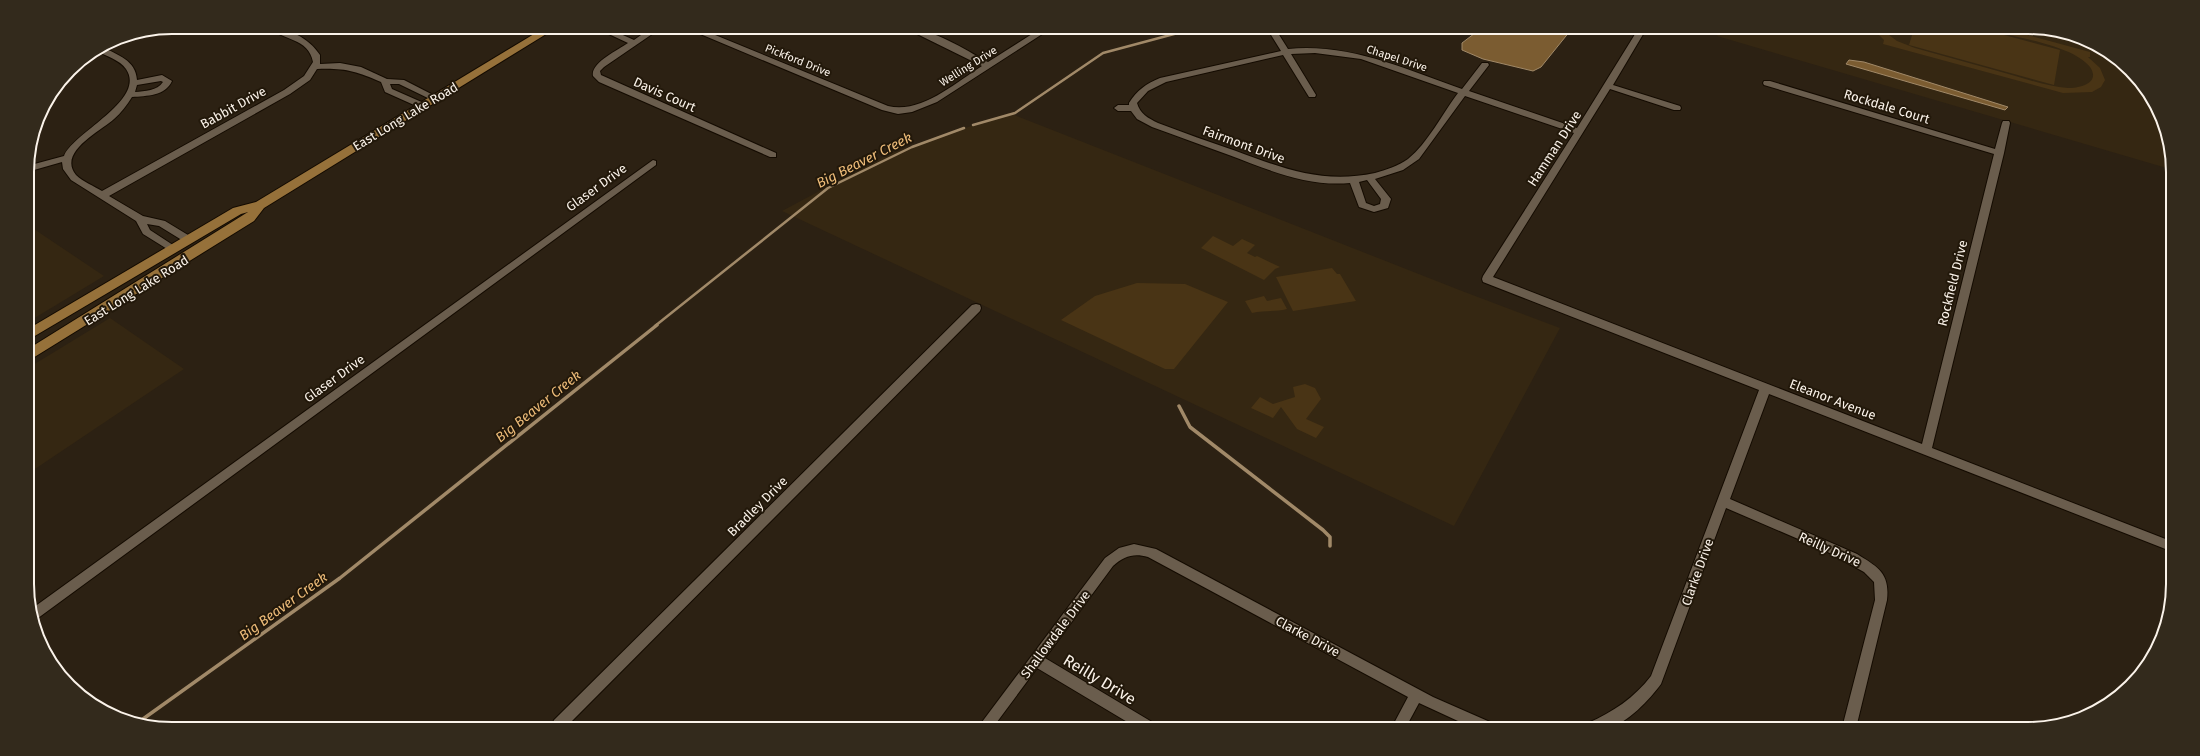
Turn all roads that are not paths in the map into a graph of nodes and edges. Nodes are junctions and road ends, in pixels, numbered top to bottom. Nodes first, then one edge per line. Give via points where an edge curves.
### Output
1 (284, 34) edge
2 (541, 34) edge
3 (614, 34) edge
4 (648, 34) edge
5 (705, 34) edge
6 (924, 34) edge
7 (1038, 34) edge
8 (1275, 34) edge
9 (1639, 34) edge
10 (634, 43) junction
11 (1287, 52) junction
12 (102, 53) edge
13 (1485, 65) dead end
14 (989, 66) junction
15 (315, 67) junction
16 (385, 81) junction
17 (133, 83) junction
18 (1767, 83) dead end
19 (1608, 86) junction
20 (1463, 93) junction
21 (129, 95) junction
22 (1312, 95) dead end
23 (435, 98) junction
24 (422, 106) junction
25 (1118, 108) dead end
26 (1134, 108) junction
27 (1677, 108) dead end
28 (898, 110) joint
29 (2006, 123) dead end
30 (1580, 132) junction
31 (1999, 153) junction
32 (773, 155) dead end
33 (67, 158) junction
34 (653, 163) dead end
35 (34, 167) edge
36 (1370, 178) junction
37 (1354, 181) junction
38 (101, 196) junction
39 (260, 205) junction
40 (140, 219) junction
41 (212, 226) junction
42 (221, 236) junction
43 (189, 240) junction
44 (172, 249) junction
45 (1487, 280) joint
46 (72, 308) junction
47 (976, 308) dead end
48 (84, 323) junction
49 (34, 331) edge
50 (34, 352) edge
51 (1765, 388) junction
52 (1926, 450) junction
53 (1723, 501) junction
54 (2166, 544) edge
55 (1130, 548) joint
56 (37, 612) edge
57 (1036, 660) junction
58 (1416, 695) junction
59 (562, 722) edge
60 (989, 722) edge
61 (1140, 722) edge
62 (1402, 722) edge
63 (1471, 722) edge
64 (1605, 722) edge
65 (1850, 722) edge

1 - 15 street via 312,49 317,59
2 - 23 main road, East Long Lake Road
3 - 10 street
4 - 10 street
5 - 28 street, Pickford Drive via 886,108
6 - 14 street
7 - 14 street, Welling Drive
8 - 11 street
9 - 19 street, Hamman Drive
10 - 32 street, Davis Court via 601,65 596,71 599,78
11 - 20 street, Chapel Drive via 1316,50 1344,53
11 - 22 street
11 - 26 street, Chapel Drive via 1178,76 1152,85 1136,97
12 - 17 street via 128,66
13 - 20 street, Fairmont Drive
14 - 28 street, Welling Drive via 934,100 912,109
15 - 16 street via 349,67
15 - 38 street, Babbit Drive via 302,83
16 - 23 street via 401,82
16 - 24 street via 388,90
17 - 21 street
17 - 21 street via 162,78 168,82 156,91
18 - 31 street, Rockdale Court
19 - 27 street
19 - 30 street, Hamman Drive
20 - 30 street, Chapel Drive
20 - 36 street, Fairmont Drive via 1412,161 1398,170
21 - 33 street via 111,117 76,143
23 - 24 main road, East Long Lake Road
24 - 39 main road, East Long Lake Road
25 - 26 street
26 - 37 street, Fairmont Drive via 1142,118 1155,125 1291,174 1333,182
29 - 31 street, Rockfield Drive
30 - 45 street, Hamman Drive
31 - 52 street, Rockfield Drive
33 - 35 street
33 - 38 street via 66,168 69,174
34 - 56 street, Glaser Drive
36 - 37 street, Fairmont Drive
36 - 37 street via 1386,199 1385,206 1380,209 1362,205
38 - 40 street
39 - 41 main road, East Long Lake Road via 237,211
39 - 42 main road, East Long Lake Road via 250,218
40 - 43 street via 162,223
40 - 44 street via 146,232
41 - 42 main road via 222,229
41 - 43 main road, East Long Lake Road
42 - 48 main road, East Long Lake Road
43 - 44 main road, East Long Lake Road
44 - 46 main road, East Long Lake Road
45 - 51 street, Eleanor Avenue
46 - 48 main road via 69,315 72,320
46 - 49 main road, East Long Lake Road
47 - 59 street, Bradley Drive
48 - 50 main road, East Long Lake Road
51 - 52 street, Eleanor Avenue
51 - 53 street, Clarke Drive
52 - 54 street, Eleanor Avenue
53 - 64 street, Clarke Drive via 1656,680 1641,699 1625,712
53 - 65 street, Reilly Drive via 1858,561 1878,577 1882,592 1881,600
55 - 57 street, Shallowdale Drive via 1120,552 1109,562
55 - 58 street, Clarke Drive via 1152,553
57 - 60 street, Shallowdale Drive
57 - 61 street, Reilly Drive
58 - 62 street
58 - 63 street, Clarke Drive

